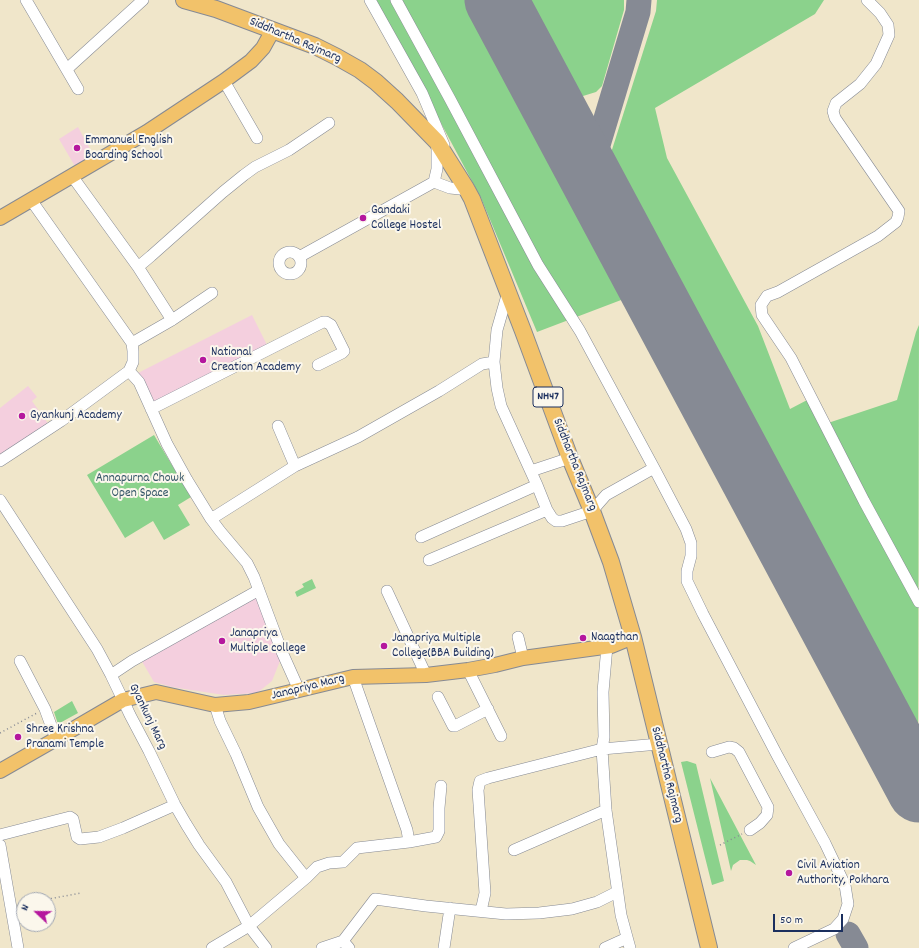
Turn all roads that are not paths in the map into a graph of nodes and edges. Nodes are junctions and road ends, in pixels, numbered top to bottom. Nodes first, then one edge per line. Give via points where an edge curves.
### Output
1 (26, 0) edge
2 (143, 0) edge
3 (184, 0) edge
4 (370, 0) edge
5 (396, 0) edge
6 (867, 0) edge
7 (273, 30) junction
8 (67, 69) junction
9 (224, 81) junction
10 (78, 89) dead end
11 (330, 123) dead end
12 (257, 138) dead end
13 (437, 142) junction
14 (452, 164) junction
15 (72, 176) junction
16 (434, 182) junction
17 (466, 188) junction
18 (31, 200) junction
19 (0, 218) edge
20 (299, 258) dead end
21 (138, 267) junction
22 (508, 292) junction
23 (212, 293) dead end
24 (172, 320) junction
25 (132, 343) junction
26 (494, 362) junction
27 (318, 365) dead end
28 (129, 371) junction
29 (151, 408) junction
30 (278, 426) dead end
31 (570, 458) junction
32 (0, 461) edge
33 (295, 466) junction
34 (654, 468) junction
35 (531, 471) junction
36 (537, 485) junction
37 (0, 500) edge
38 (547, 510) junction
39 (592, 511) junction
40 (211, 519) junction
41 (421, 537) dead end
42 (429, 560) dead end
43 (259, 590) junction
44 (387, 591) dead end
45 (919, 602) edge
46 (518, 637) dead end
47 (633, 637) junction
48 (607, 646) junction
49 (523, 658) junction
50 (20, 661) dead end
51 (468, 670) junction
52 (111, 675) junction
53 (426, 675) junction
54 (353, 677) junction
55 (299, 690) junction
56 (438, 697) dead end
57 (124, 700) junction
58 (215, 705) junction
59 (488, 709) junction
60 (501, 736) dead end
61 (56, 739) junction
62 (659, 744) junction
63 (602, 749) junction
64 (712, 752) dead end
65 (0, 771) edge
66 (441, 786) dead end
67 (175, 805) junction
68 (606, 810) junction
69 (750, 830) road end
70 (0, 835) edge
71 (410, 842) junction
72 (0, 845) edge
73 (514, 850) dead end
74 (306, 878) junction
75 (617, 892) junction
76 (450, 908) junction
77 (481, 911) junction
78 (250, 926) junction
79 (629, 943) edge
80 (346, 944) edge
81 (18, 948) edge
82 (212, 948) edge
83 (266, 948) edge
84 (322, 948) edge
85 (444, 948) edge
86 (606, 948) edge
87 (709, 948) edge
88 (794, 948) edge

1 - 8 street
2 - 8 street
3 - 7 highway, Siddhartha Rajmarg / NH47 via 216,8
4 - 14 street via 422,93
5 - 34 street via 538,265 580,331
6 - 45 street via 888,25 889,35 876,64 860,84 836,103 833,111 835,118 899,211 898,217 896,222 878,236 767,296 761,305 762,315 790,358
7 - 9 main road via 252,61
7 - 13 highway, Siddhartha Rajmarg / NH47 via 315,46 360,70 398,101
8 - 10 street
9 - 12 street
9 - 15 main road via 147,132
11 - 21 street via 289,150 244,174
13 - 14 highway, Siddhartha Rajmarg / NH47
13 - 16 street
14 - 17 highway, Siddhartha Rajmarg / NH47
15 - 18 main road
15 - 21 street
16 - 17 street via 450,188
16 - 20 street
17 - 22 highway, Siddhartha Rajmarg / NH47
18 - 19 main road
18 - 25 street
21 - 24 street
22 - 26 street via 497,330
22 - 31 highway, Siddhartha Rajmarg / NH47
23 - 24 street
24 - 25 street
25 - 28 street via 133,362
26 - 33 street via 482,364 358,437
26 - 35 street via 502,406
27 - 29 street via 344,351 331,325 326,322
28 - 29 street via 139,382
28 - 32 street
29 - 40 street via 167,444
30 - 33 street
31 - 35 street
31 - 39 highway, Siddhartha Rajmarg / NH47
33 - 40 street
34 - 39 street via 606,495
34 - 88 street via 686,529 691,544 687,581 825,842 845,886 848,904 843,920 834,929
35 - 36 street
36 - 38 street
36 - 41 street
37 - 52 street, Gyankunj Marg via 97,649
38 - 39 street via 556,521
38 - 42 street
39 - 47 highway, Siddhartha Rajmarg / NH47 via 611,562
40 - 43 street via 247,563
43 - 52 street
43 - 55 street
44 - 53 street
46 - 49 street
47 - 48 main road, Janapriya Marg
47 - 62 highway, Siddhartha Rajmarg / NH47
48 - 49 main road, Janapriya Marg
48 - 63 street
49 - 51 main road, Janapriya Marg
50 - 61 street via 45,709
51 - 53 main road, Janapriya Marg
51 - 59 street
52 - 57 street, Gyankunj Marg
53 - 54 main road, Janapriya Marg
54 - 55 main road, Janapriya Marg
54 - 71 street
55 - 58 main road, Janapriya Marg via 249,702
56 - 59 street via 453,726
57 - 58 main road, Janapriya Marg via 156,692
57 - 61 main road, Janapriya Marg
57 - 67 street, Gyankunj Marg
58 - 74 street via 258,807 279,844
59 - 60 street
61 - 65 main road, Janapriya Marg
62 - 63 street
62 - 87 highway, Siddhartha Rajmarg / NH47
63 - 68 street
63 - 77 street via 480,781 478,790 485,878
64 - 69 street via 729,747 739,752 768,808 767,815
66 - 71 street via 439,831 436,837
67 - 70 street via 99,837 77,838 73,819 70,817
67 - 78 street, Gyankunj Marg via 199,845 226,882
68 - 73 street
68 - 75 street
71 - 74 street via 357,848 343,862 317,867
72 - 81 street
74 - 78 street
75 - 77 street via 597,902 572,909 506,914
75 - 79 street
76 - 77 street
76 - 80 street via 375,899
76 - 85 street
78 - 82 street
78 - 83 street, Gyankunj Marg
79 - 86 street
80 - 84 street

